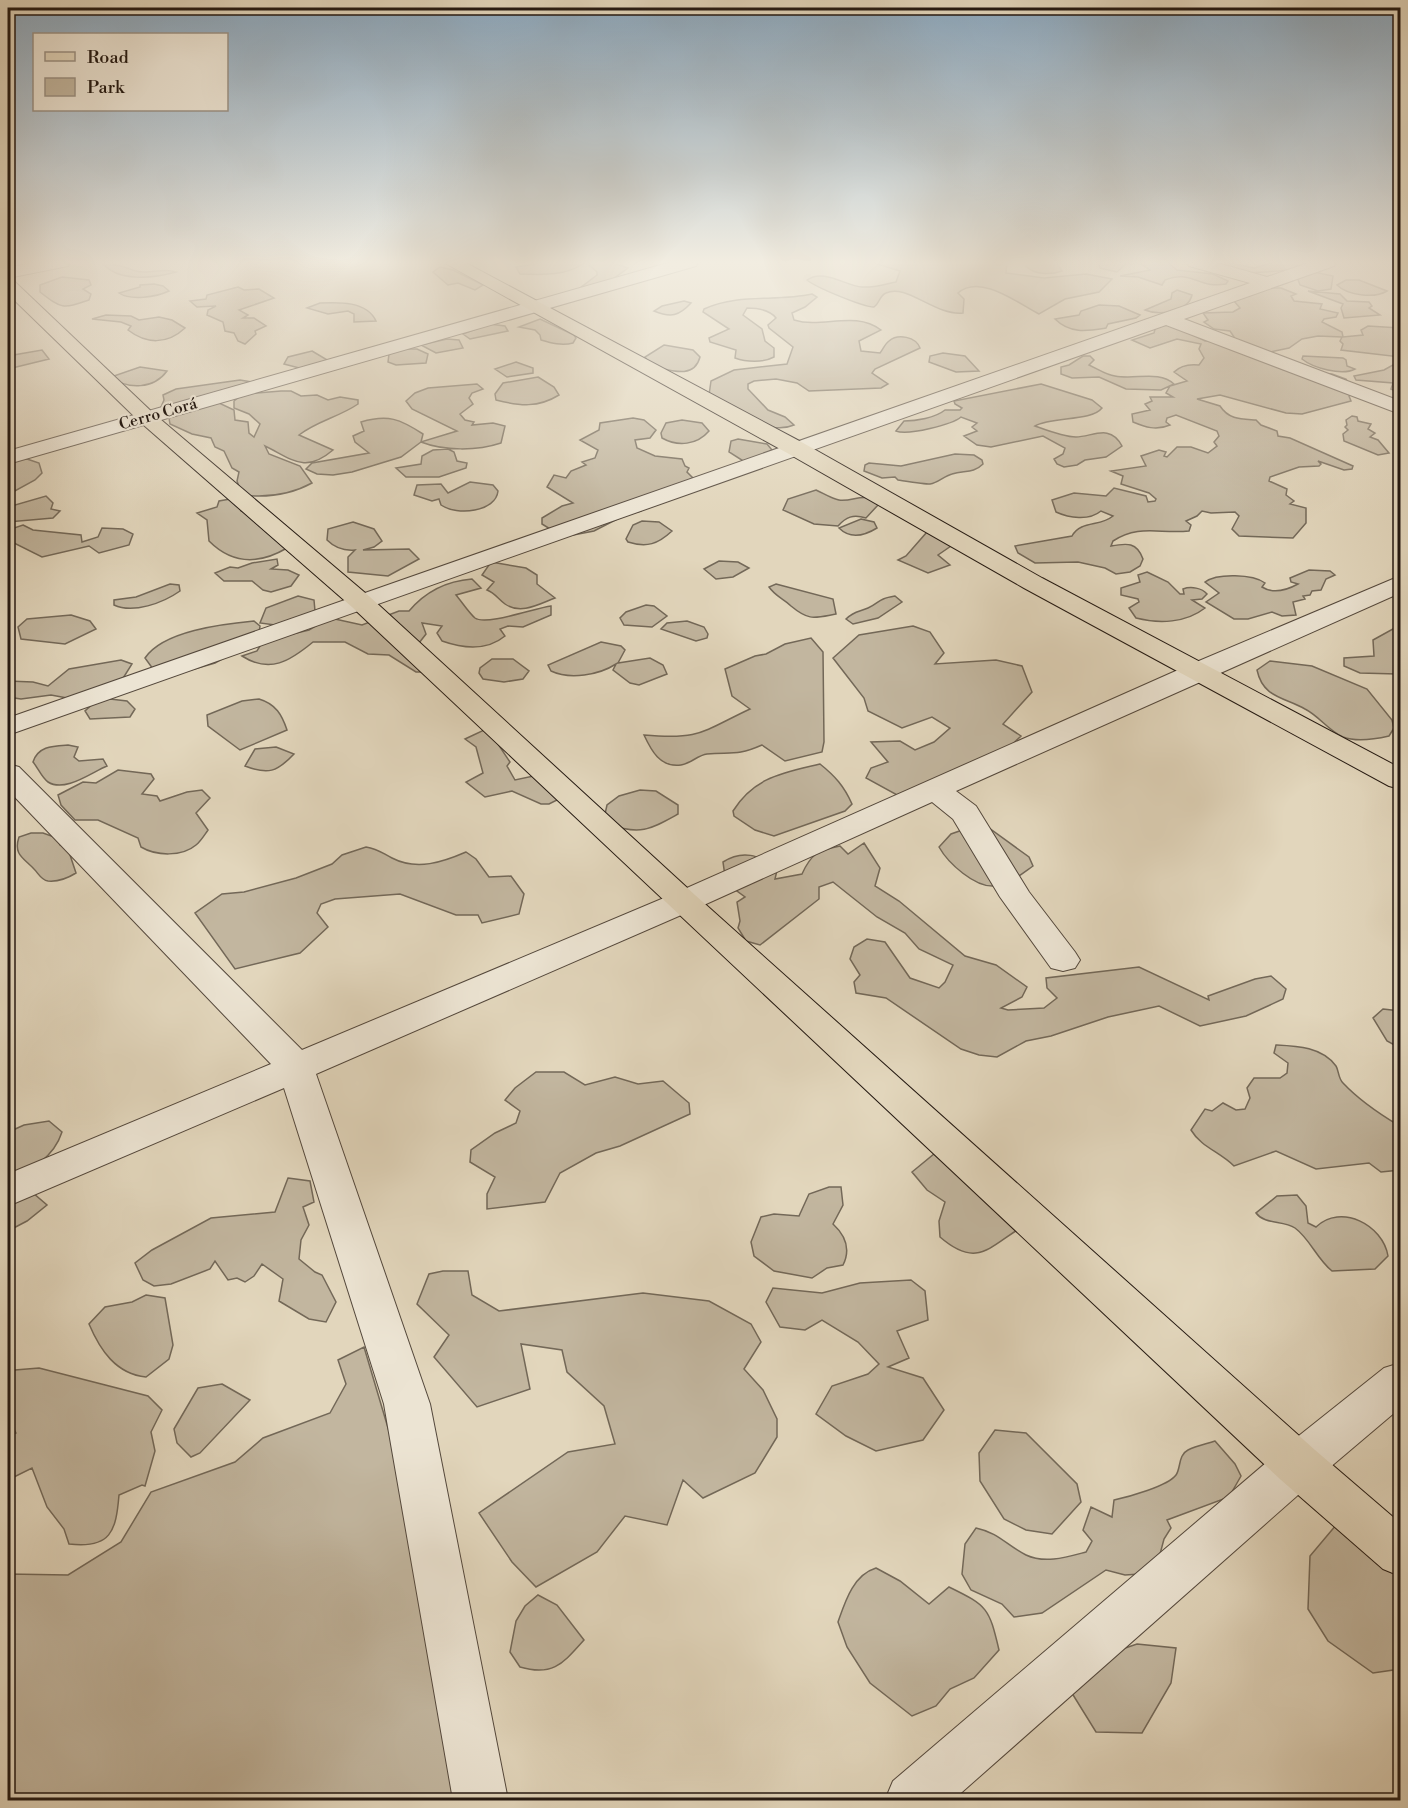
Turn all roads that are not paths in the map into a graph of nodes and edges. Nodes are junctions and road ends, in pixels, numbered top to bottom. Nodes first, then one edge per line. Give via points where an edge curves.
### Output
1 (72, 346) edge
2 (397, 346) edge
3 (606, 346) edge
4 (1089, 346) edge
5 (1239, 346) edge
6 (1401, 408) edge
7 (146, 417) junction
8 (797, 449) junction
9 (8, 458) edge
10 (1401, 584) edge
11 (361, 602) junction
12 (1197, 672) junction
13 (8, 727) edge
14 (8, 773) edge
15 (1401, 780) edge
16 (935, 789) junction
17 (683, 902) junction
18 (1063, 960) dead end
19 (294, 1066) junction
20 (8, 1191) edge
21 (1401, 1382) edge
22 (1298, 1465) junction
23 (1401, 1553) edge
24 (480, 1800) edge
25 (912, 1800) edge

1 - 7 main road
2 - 7 street, Cerro Corá
3 - 8 main road
4 - 8 street
5 - 6 street
7 - 9 street, Cerro Corá
7 - 11 main road
8 - 11 street
8 - 12 main road
10 - 12 street
11 - 13 street
11 - 17 main road
12 - 15 main road
12 - 16 street
14 - 19 street
16 - 17 street
16 - 18 street via 966,813 1016,897
17 - 19 street
17 - 22 main road
19 - 20 street
19 - 24 street via 407,1404
21 - 22 street
22 - 23 main road
22 - 25 street

